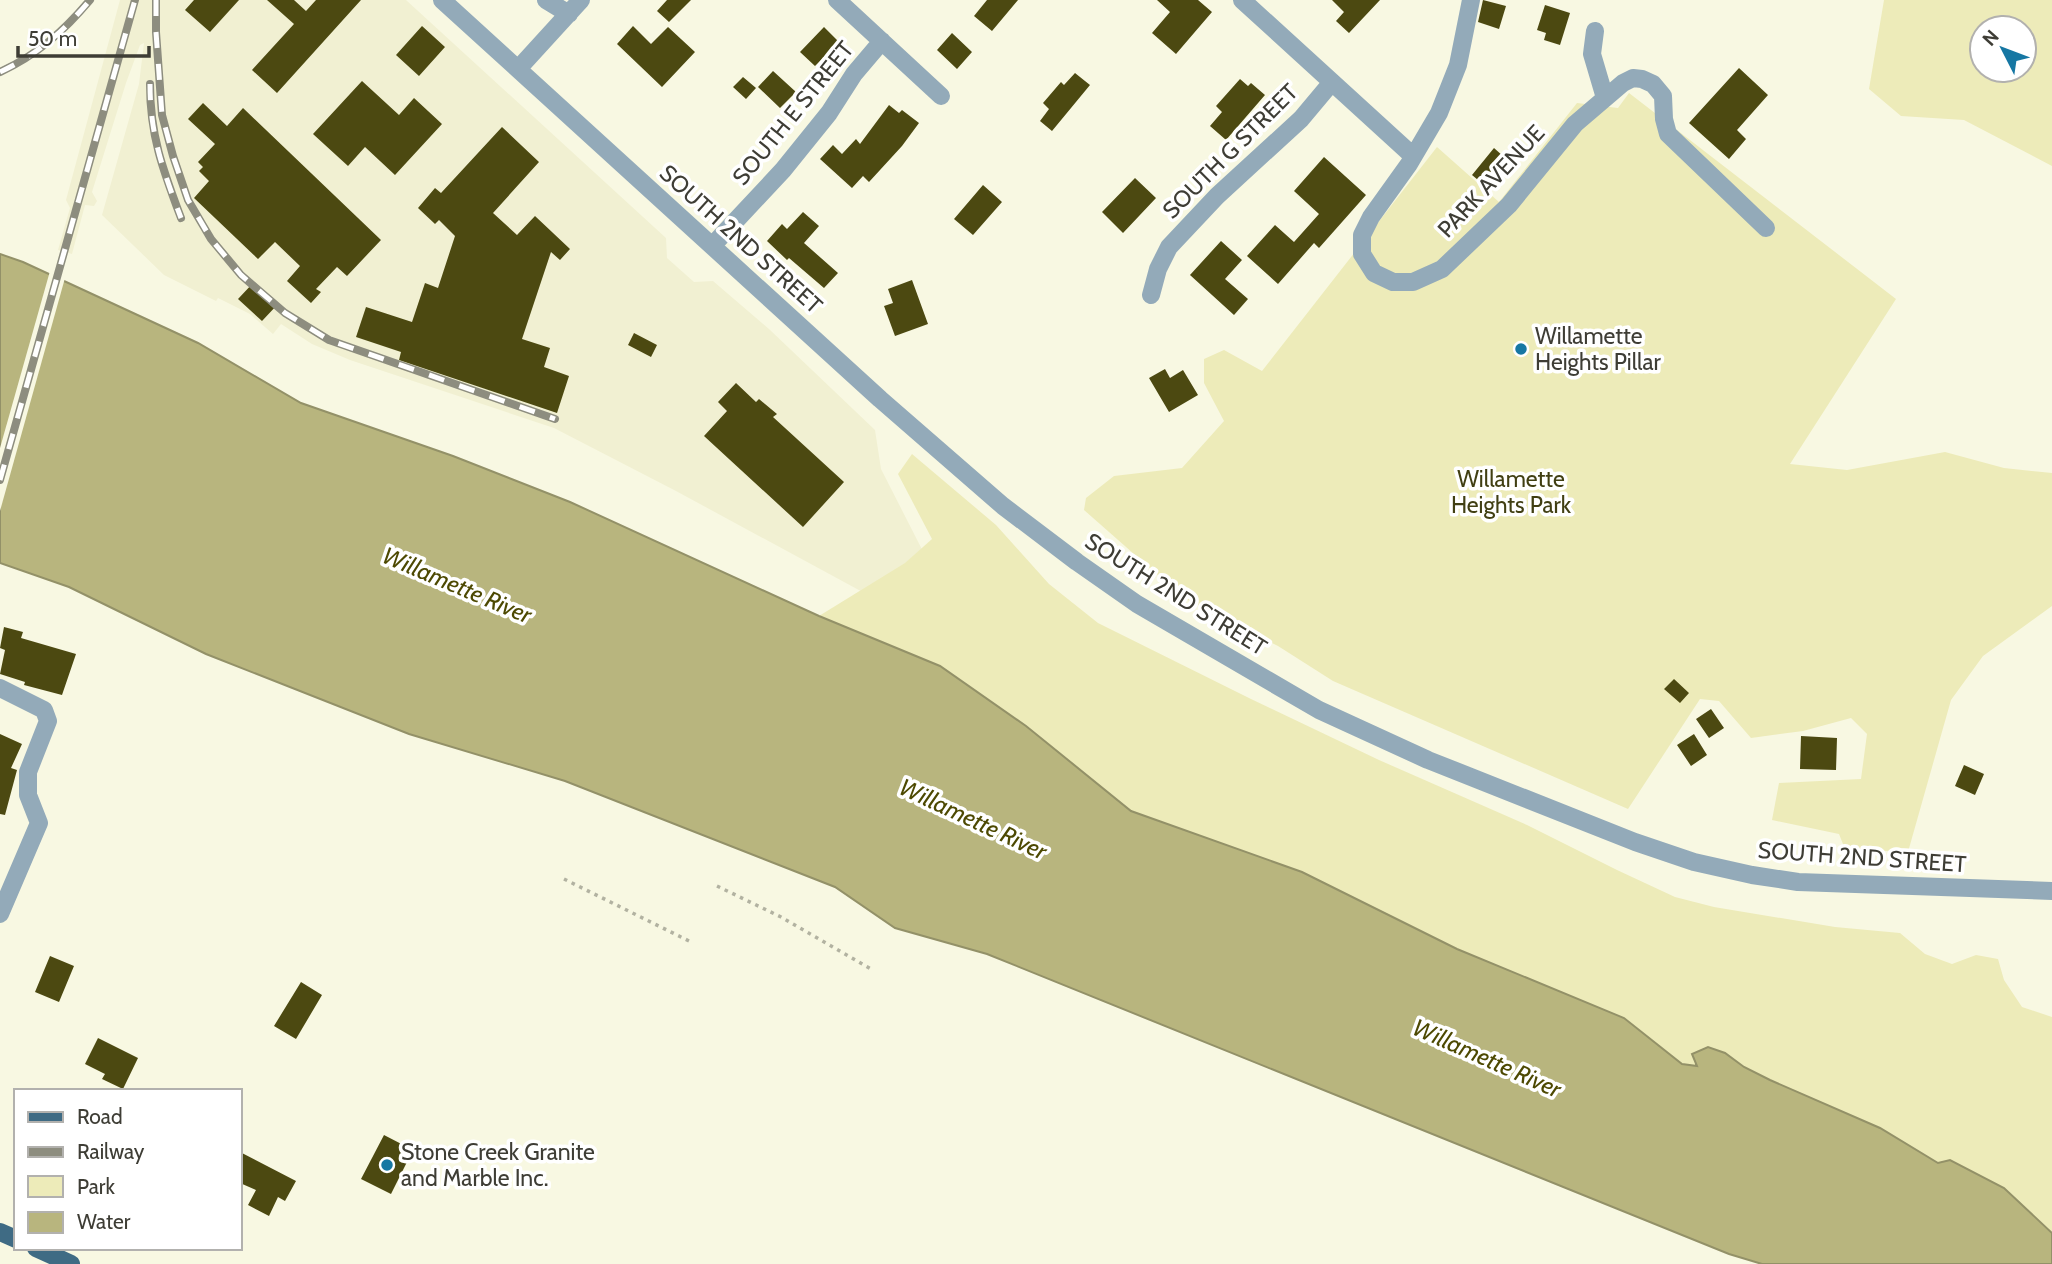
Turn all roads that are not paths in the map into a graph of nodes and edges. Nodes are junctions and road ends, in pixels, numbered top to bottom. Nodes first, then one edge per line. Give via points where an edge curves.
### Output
1 (442, 0) edge
2 (546, 0) edge
3 (582, 0) edge
4 (837, 0) edge
5 (1242, 0) edge
6 (1471, 0) edge
7 (569, 14) junction
8 (1595, 31) dead end
9 (882, 41) junction
10 (518, 69) junction
11 (1332, 82) junction
12 (941, 96) dead end
13 (1605, 97) junction
14 (1413, 156) junction
15 (1766, 228) dead end
16 (712, 246) junction
17 (1152, 295) dead end
18 (0, 688) edge
19 (2052, 891) edge
20 (0, 914) edge
21 (40, 1250) edge
22 (71, 1264) edge

1 - 10 street, SOUTH 2ND STREET
2 - 7 street
3 - 7 street
4 - 9 street
5 - 11 street
6 - 14 street, PARK AVENUE via 1458,65 1439,113
7 - 10 street
8 - 13 street via 1592,54
9 - 12 street
9 - 16 street, SOUTH E STREET via 783,170
10 - 16 street, SOUTH 2ND STREET
11 - 14 street
11 - 17 street, SOUTH G STREET via 1284,136 1217,196 1170,247
13 - 14 street, PARK AVENUE via 1576,124 1509,205 1441,269 1413,282 1393,282 1374,273 1362,254 1362,235
13 - 15 street, PARK AVENUE via 1633,78 1653,84 1662,96 1668,134
16 - 19 street, SOUTH 2ND STREET via 1003,506 1137,604 1319,710 1428,760 1694,862 1798,882
18 - 20 street via 44,710 48,721 28,772 28,795 39,823
21 - 22 main road

